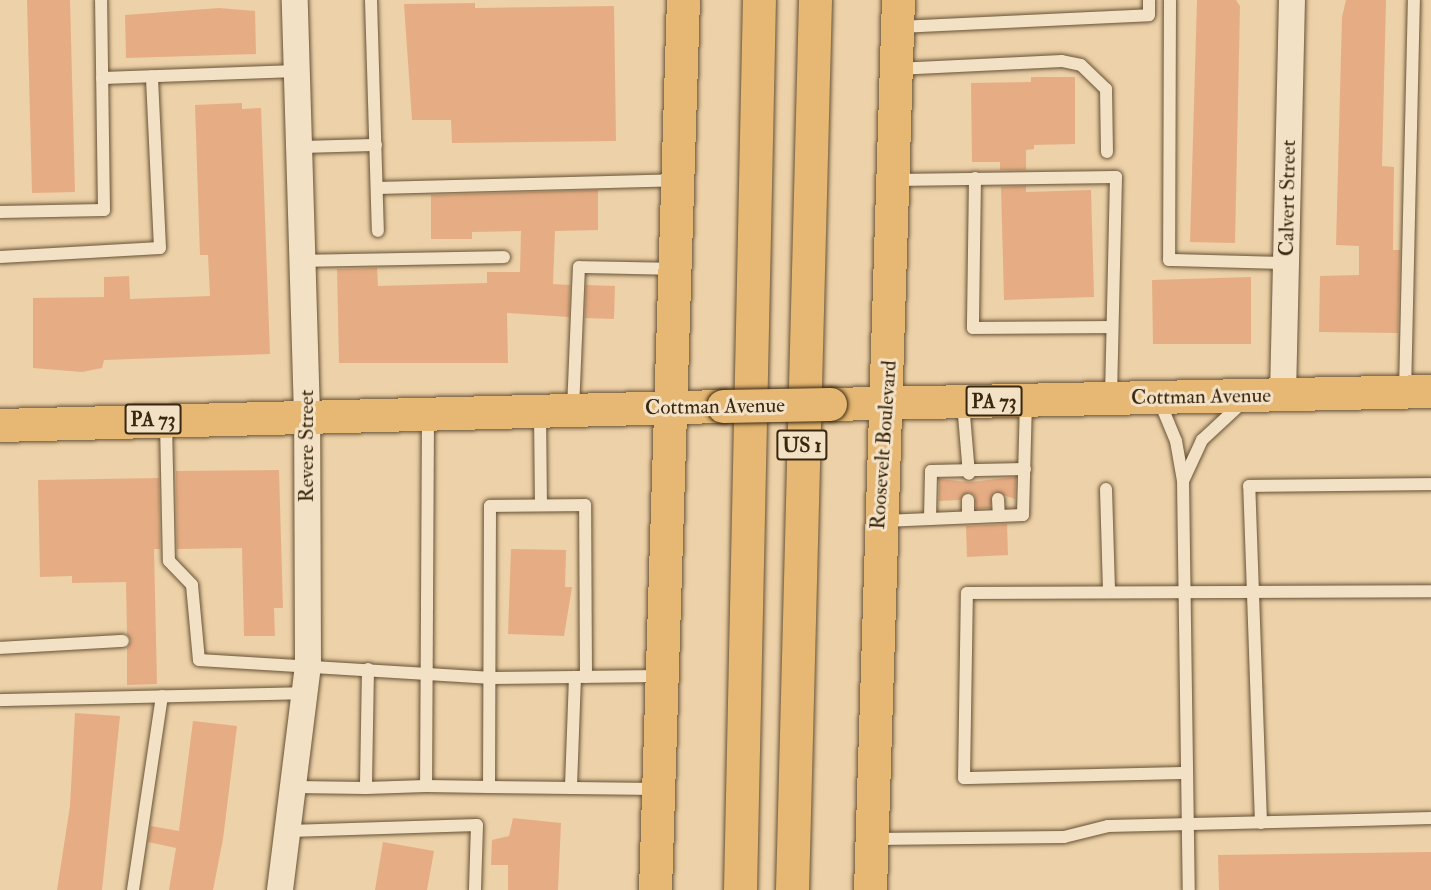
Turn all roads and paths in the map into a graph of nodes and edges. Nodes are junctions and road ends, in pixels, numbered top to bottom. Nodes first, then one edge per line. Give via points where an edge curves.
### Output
1 (101, 0) edge
2 (295, 0) edge
3 (371, 0) edge
4 (683, 0) edge
5 (759, 0) edge
6 (815, 0) edge
7 (1149, 0) edge
8 (1170, 0) edge
9 (1292, 0) edge
10 (1414, 0) edge
11 (898, 13) edge
12 (896, 69) junction
13 (297, 71) junction
14 (152, 76) junction
15 (102, 78) junction
16 (376, 146) junction
17 (299, 147) junction
18 (1107, 152) dead end
19 (975, 178) junction
20 (678, 180) junction
21 (894, 180) junction
22 (377, 188) junction
23 (0, 212) edge
24 (378, 231) dead end
25 (0, 256) edge
26 (504, 257) dead end
27 (303, 261) junction
28 (1286, 263) junction
29 (675, 269) junction
30 (1112, 327) junction
31 (1418, 391) edge
32 (1268, 395) junction
33 (1158, 398) junction
34 (1111, 399) junction
35 (1026, 400) junction
36 (963, 402) junction
37 (885, 403) junction
38 (669, 408) junction
39 (573, 410) junction
40 (540, 411) junction
41 (428, 412) junction
42 (307, 415) junction
43 (165, 419) junction
44 (0, 425) edge
45 (1024, 469) junction
46 (969, 472) junction
47 (1183, 480) junction
48 (1431, 484) edge
49 (1106, 489) dead end
50 (998, 499) dead end
51 (968, 500) dead end
52 (541, 505) junction
53 (999, 516) junction
54 (968, 517) junction
55 (930, 519) junction
56 (878, 521) junction
57 (1185, 590) junction
58 (1250, 590) junction
59 (1109, 591) junction
60 (1431, 591) edge
61 (123, 641) dead end
62 (0, 648) edge
63 (308, 664) junction
64 (368, 669) junction
65 (427, 673) junction
66 (660, 676) junction
67 (581, 677) junction
68 (492, 678) junction
69 (305, 693) junction
70 (162, 696) junction
71 (0, 700) edge
72 (1187, 773) junction
73 (426, 786) junction
74 (571, 786) junction
75 (295, 787) junction
76 (489, 787) junction
77 (366, 788) junction
78 (657, 789) junction
79 (1431, 818) edge
80 (1261, 823) junction
81 (1188, 824) junction
82 (290, 831) junction
83 (871, 839) junction
84 (134, 890) edge
85 (280, 890) edge
86 (475, 890) edge
87 (655, 890) edge
88 (740, 890) edge
89 (792, 890) edge
90 (870, 890) edge
91 (1189, 890) edge

1 - 15 lane
2 - 13 street, Revere Street
3 - 16 lane
4 - 20 main road
5 - 88 main road, US 1
6 - 89 main road, US 1
7 - 11 lane via 1149,15 950,24
8 - 28 lane via 1168,260
9 - 28 street, Calvert Street
10 - 31 lane
11 - 12 main road, Roosevelt Boulevard
12 - 18 lane via 1062,61 1081,65 1106,89
12 - 21 main road, Roosevelt Boulevard
13 - 14 lane
13 - 17 street, Revere Street
14 - 15 lane
14 - 25 lane via 160,248
15 - 23 lane via 104,210
16 - 17 lane
16 - 22 lane
17 - 27 street, Revere Street
19 - 21 lane
19 - 30 lane via 973,328
19 - 30 lane via 1116,177
20 - 22 lane
20 - 29 main road
21 - 37 main road, Roosevelt Boulevard
22 - 24 lane
26 - 27 lane
27 - 42 street, Revere Street
28 - 32 street, Calvert Street
29 - 38 main road
29 - 39 lane via 579,267
30 - 34 lane
31 - 32 main road, Cottman Avenue / PA 73
32 - 33 main road, Cottman Avenue / PA 73
32 - 47 lane via 1202,440
33 - 34 main road, Cottman Avenue / PA 73
33 - 47 lane via 1176,441
34 - 35 main road, Cottman Avenue / PA 73
35 - 36 main road, Cottman Avenue / PA 73
35 - 45 lane
36 - 37 main road, Cottman Avenue / PA 73
36 - 46 lane
37 - 38 main road, Cottman Avenue / PA 73, bridge
37 - 56 main road, Roosevelt Boulevard
38 - 39 main road, Cottman Avenue / PA 73
38 - 66 main road
39 - 40 main road, Cottman Avenue / PA 73
40 - 41 main road, Cottman Avenue / PA 73
40 - 52 lane
41 - 42 main road, Cottman Avenue / PA 73
41 - 65 lane
42 - 43 main road, Cottman Avenue / PA 73
42 - 63 street, Revere Street
43 - 44 main road, Cottman Avenue / PA 73
43 - 63 lane via 169,561 192,585 199,660
45 - 46 lane
45 - 53 lane via 1023,515
46 - 55 lane via 931,471
47 - 57 lane
48 - 58 lane via 1249,486
49 - 59 lane
50 - 53 lane
51 - 54 lane
52 - 67 lane via 585,505
52 - 68 lane via 490,506
53 - 54 lane
54 - 55 lane
55 - 56 lane
56 - 83 main road, Roosevelt Boulevard
57 - 58 lane
57 - 59 lane
57 - 72 lane
58 - 60 lane
58 - 80 lane
59 - 72 lane via 967,593 964,778
61 - 62 lane
63 - 64 lane
63 - 69 street, Revere Street
64 - 65 lane
64 - 77 lane
65 - 68 lane
65 - 73 lane
66 - 67 lane
66 - 78 main road
67 - 68 lane
67 - 74 lane
68 - 76 lane
69 - 70 lane
69 - 75 street, Revere Street
70 - 71 lane
70 - 84 lane
72 - 81 lane
73 - 76 lane
73 - 77 lane
74 - 76 lane
74 - 78 lane
75 - 77 lane
75 - 82 street, Revere Street
78 - 87 main road
79 - 80 lane
80 - 81 lane
81 - 83 lane via 1108,826 1064,837
81 - 91 lane
82 - 85 street, Revere Street
82 - 86 lane via 477,825
83 - 90 main road, Roosevelt Boulevard

